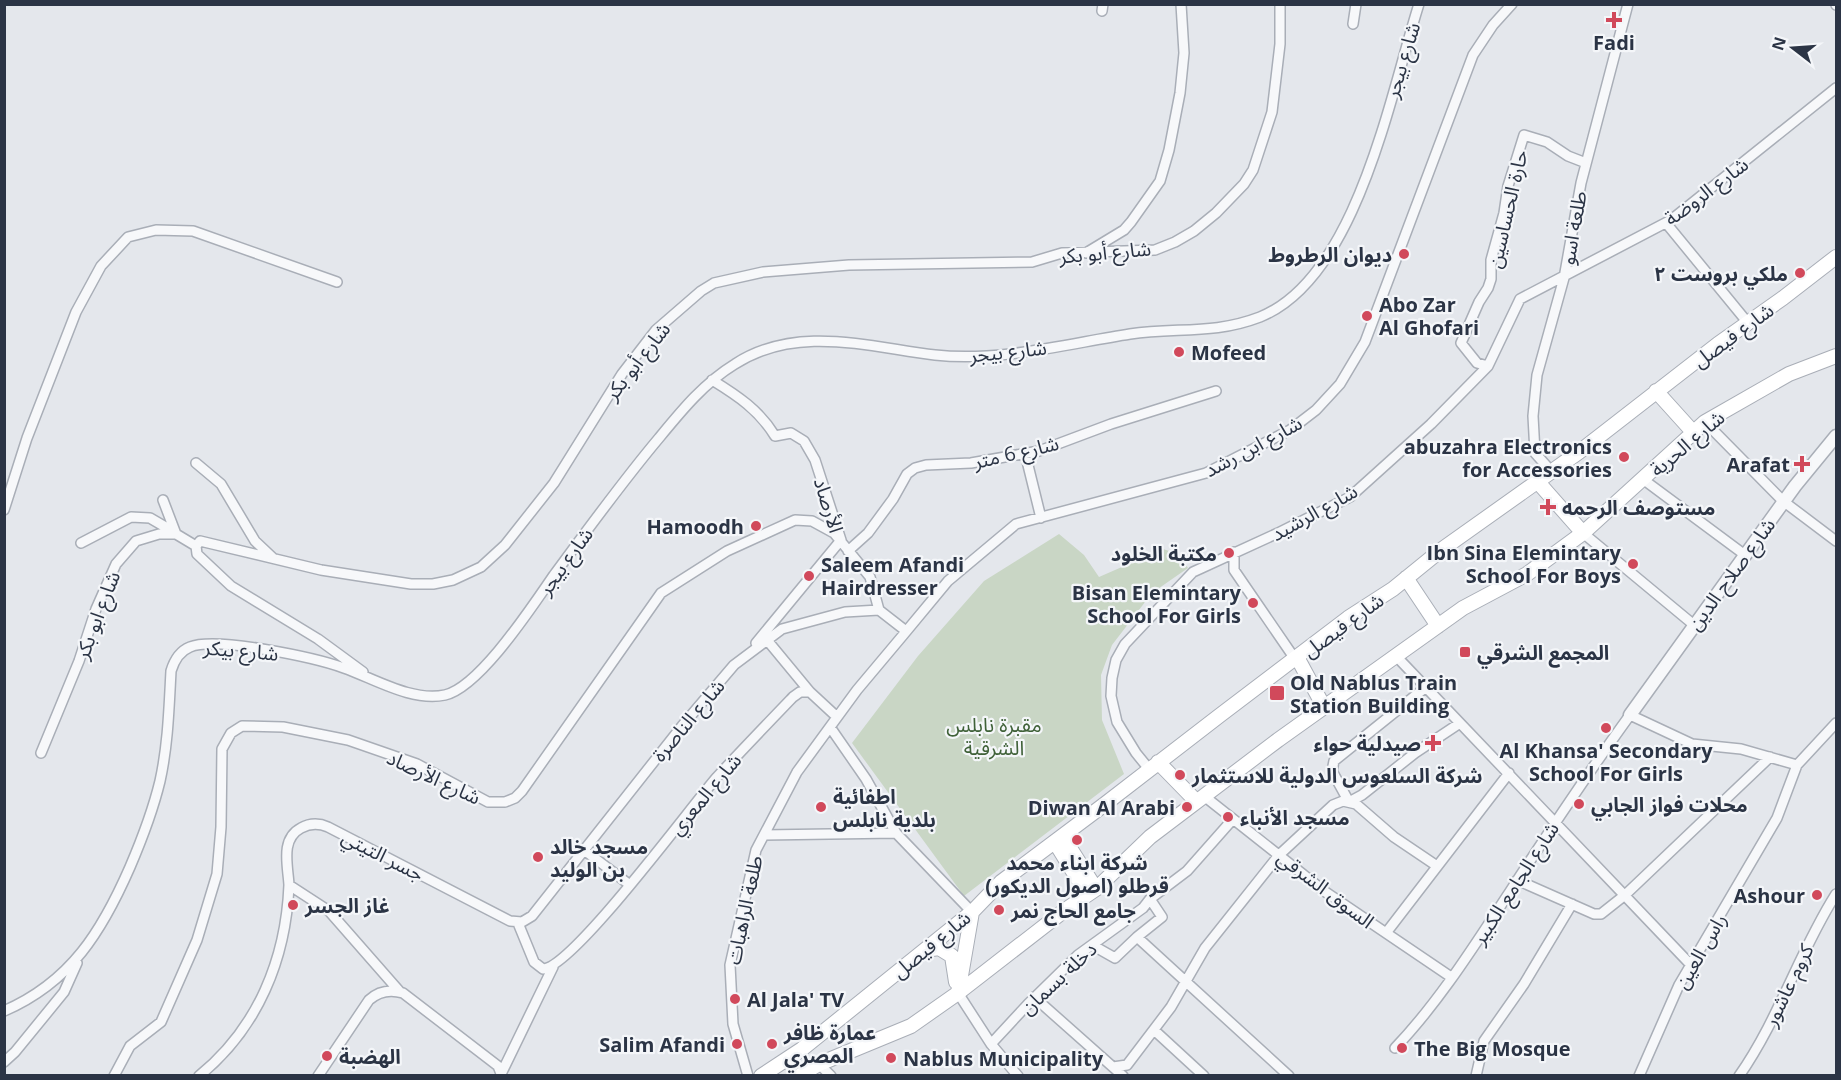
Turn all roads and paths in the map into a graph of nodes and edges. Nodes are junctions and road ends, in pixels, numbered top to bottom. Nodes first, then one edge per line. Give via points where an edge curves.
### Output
1 (1181, 4) edge
2 (1280, 4) edge
3 (1356, 4) edge
4 (1419, 4) edge
5 (1512, 4) edge
6 (1628, 4) edge
7 (1353, 24) dead end
8 (1836, 88) edge
9 (1586, 163) junction
10 (1666, 223) junction
11 (1086, 253) junction
12 (1836, 257) edge
13 (1564, 278) junction
14 (336, 282) dead end
15 (1748, 323) junction
16 (1836, 356) edge
17 (1488, 366) junction
18 (712, 380) junction
19 (1216, 391) dead end
20 (1656, 392) junction
21 (1705, 422) junction
22 (1693, 432) junction
23 (1836, 436) edge
24 (1025, 453) junction
25 (196, 463) dead end
26 (1551, 471) junction
27 (1644, 480) junction
28 (1537, 481) junction
29 (163, 500) dead end
30 (1784, 501) junction
31 (4, 510) edge
32 (1041, 518) junction
33 (1583, 533) junction
34 (176, 534) junction
35 (841, 540) junction
36 (1836, 541) edge
37 (81, 543) dead end
38 (196, 546) junction
39 (848, 551) junction
40 (1234, 552) junction
41 (1744, 555) junction
42 (275, 559) junction
43 (1406, 578) junction
44 (879, 610) junction
45 (520, 622) joint
46 (1695, 625) junction
47 (1438, 626) junction
48 (906, 631) junction
49 (767, 640) junction
50 (1396, 656) junction
51 (745, 657) junction
52 (1293, 660) junction
53 (372, 679) junction
54 (1426, 687) junction
55 (810, 692) junction
56 (1321, 709) junction
57 (1630, 715) junction
58 (837, 717) junction
59 (1460, 723) junction
60 (1836, 723) edge
61 (830, 727) junction
62 (41, 753) dead end
63 (1770, 757) junction
64 (1797, 765) junction
65 (1154, 766) junction
66 (1509, 773) junction
67 (1200, 798) junction
68 (1349, 802) junction
69 (1233, 819) junction
70 (1555, 822) junction
71 (896, 833) junction
72 (764, 835) junction
73 (1059, 839) junction
74 (584, 850) junction
75 (1279, 855) junction
76 (1437, 866) junction
77 (1517, 880) junction
78 (289, 885) junction
79 (630, 885) junction
80 (1091, 891) junction
81 (1836, 894) edge
82 (1625, 895) junction
83 (1150, 898) junction
84 (1572, 904) junction
85 (972, 912) junction
86 (518, 923) junction
87 (1386, 933) junction
88 (1137, 937) junction
89 (1092, 945) junction
90 (924, 951) junction
91 (79, 957) junction
92 (1691, 964) junction
93 (553, 967) junction
94 (1451, 977) junction
95 (1187, 982) junction
96 (400, 992) junction
97 (958, 993) junction
98 (1035, 997) junction
99 (4, 1011) edge
100 (1154, 1030) junction
101 (991, 1044) junction
102 (1395, 1048) dead end
103 (4, 1062) edge
104 (819, 1064) junction
105 (1113, 1067) junction
106 (502, 1074) edge
107 (114, 1076) edge
108 (199, 1076) edge
109 (318, 1076) edge
110 (748, 1076) edge
111 (761, 1076) edge
112 (799, 1076) edge
113 (831, 1076) edge
114 (1018, 1076) edge
115 (1123, 1076) edge
116 (1204, 1076) edge
117 (1289, 1076) edge
118 (1476, 1076) edge
119 (1640, 1076) edge
120 (1739, 1076) edge

1 - 11 street via 1184,53 1180,93 1160,181 1124,230
2 - 11 street, شارع أبو بكر via 1272,112 1253,170 1244,184 1208,219 1163,247
3 - 7 street
4 - 18 street, شارع بيجر via 1370,166 1352,210 1314,275 1300,292 1276,310 1211,330 1137,333 967,357 852,342 802,341 752,354
5 - 32 street, شارع ابن رشد via 1473,55 1365,342 1340,384 1290,430 1206,473
6 - 9 street, طلعة اسو
8 - 10 street, شارع الروضة
9 - 13 street, طلعة اسو
9 - 17 street, حارة الحساسين via 1547,142 1524,135 1491,260 1491,279 1461,342 1477,363
10 - 13 street, شارع الروضة
10 - 15 street
11 - 42 street, شارع أبو بكر via 1062,253 1032,262 849,265 763,272 714,283 656,330 622,374 554,483 506,545 482,567 453,580 422,585
12 - 15 main road, شارع فيصل
13 - 17 street, شارع الرشيد via 1520,299
13 - 26 street, طلعة اسو via 1537,375 1533,416 1535,453
14 - 31 street via 193,231 156,230 128,237 101,266 76,312
15 - 20 main road, شارع فيصل
16 - 21 main road, شارع الحرية via 1789,374
17 - 40 street, شارع الرشيد via 1350,497
18 - 35 street, الأرصاد via 750,406 775,436 791,432 804,441 815,460
18 - 45 street, شارع بيجر via 638,463
19 - 24 street, شارع 6 متر
20 - 22 main road
20 - 26 main road, شارع فيصل
21 - 22 main road, شارع الحرية
21 - 30 street
22 - 27 main road, شارع الحرية
23 - 30 street, شارع صلاح الدين
24 - 32 street
24 - 39 street, شارع 6 متر via 915,468 868,533
25 - 42 street via 222,484 255,541
26 - 28 main road, شارع فيصل
27 - 33 main road, شارع الحرية
27 - 41 street
28 - 33 main road
28 - 43 main road, شارع فيصل
29 - 34 street
30 - 36 street
30 - 41 street, شارع صلاح الدين
32 - 48 street, شارع ابن رشد via 1016,524 948,581
33 - 46 street
33 - 47 main road, شارع الحرية via 1527,574
34 - 37 street via 150,518 131,518
34 - 38 street
34 - 62 street, شارع ابو بكر via 136,541 116,564
35 - 39 street, شارع الأرصاد
35 - 51 street, الأرصاد
35 - 107 street, شارع الأرصاد via 812,521 795,520 728,551 661,593 522,791 505,802 483,800 417,764 348,740 284,727 236,729 222,749 217,874 197,940 161,1022 130,1046
38 - 42 street, شارع أبو بكر via 200,541
38 - 53 street via 197,554 231,586 318,639
39 - 44 street, شارع الأرصاد via 870,577
40 - 52 street via 1234,570
40 - 65 street, شارع الرشيد via 1193,572 1125,644 1116,660 1112,705 1117,722 1136,753
41 - 46 street, شارع صلاح الدين
43 - 47 main road
43 - 52 main road, شارع فيصل
44 - 48 street
44 - 49 street, شارع الناصرة via 845,612 782,628
45 - 53 street, شارع بيكر via 470,682 454,692 425,696
46 - 57 street, شارع صلاح الدين
47 - 50 main road, شارع الحرية
48 - 58 street, شارع ابن رشد
49 - 51 street, شارع الناصرة
49 - 55 street
50 - 54 street
50 - 56 main road, شارع الحرية
51 - 74 street, شارع الناصرة via 682,726
52 - 56 main road
52 - 65 main road, شارع فيصل
53 - 91 street, شارع بيكر via 314,660 253,648 201,644 180,654 171,671 166,745 151,810 115,902
54 - 59 street
54 - 68 street via 1334,761 1332,771
55 - 58 street
55 - 79 street, شارع المعري via 793,697 717,778
56 - 67 main road, شارع الحرية
57 - 63 street via 1692,744 1741,749
57 - 70 street, شارع الجامع الكبير
58 - 61 street, شارع ابن رشد
59 - 66 street
59 - 68 street
60 - 64 street
61 - 71 street via 866,779
61 - 72 street, طلعة الراهبات via 797,772
63 - 64 street
63 - 82 street
64 - 92 street, راس العين via 1777,818
65 - 67 main road
65 - 73 main road, شارع فيصل
66 - 70 street
66 - 76 street
67 - 69 street, السوق الشرقي
67 - 80 main road, شارع الحرية
68 - 75 street via 1333,805
68 - 76 street
69 - 75 street, السوق الشرقي
69 - 83 street, دخلة بسمان via 1187,871
70 - 77 street, شارع الجامع الكبير
70 - 82 street
71 - 72 street
71 - 85 street
72 - 110 street, طلعة الراهبات via 756,850 730,965 733,1024
73 - 80 main road
73 - 85 main road, شارع فيصل via 1001,882
74 - 79 street
74 - 86 street, شارع الناصرة via 532,916
75 - 87 street, السوق الشرقي
75 - 95 street via 1205,948
76 - 87 street
77 - 84 street
77 - 94 street, شارع الجامع الكبير
78 - 86 street, جسر التيتي via 287,854 291,838 302,827 318,824
78 - 96 street via 329,911
78 - 108 street, جسر التيتي via 283,939 262,998 237,1038
79 - 93 street, شارع المعري via 590,933
80 - 97 main road, شارع الحرية
81 - 120 street, كروم عاشور
82 - 84 street via 1601,914
82 - 92 street
83 - 88 street via 1162,916
83 - 89 street, دخلة بسمان via 1143,908
84 - 118 street via 1484,1041
85 - 90 main road, شارع فيصل
85 - 97 main road
86 - 93 street via 534,962 543,969
87 - 94 street, السوق الشرقي
88 - 89 street via 1115,958
88 - 95 street
89 - 98 street, دخلة بسمان
90 - 97 main road via 939,948 952,956
90 - 111 main road, شارع فيصل via 802,1049
91 - 99 street via 48,987
91 - 103 street via 64,992
92 - 119 street, راس العين
93 - 106 street
94 - 102 street, شارع الجامع الكبير
95 - 100 street
95 - 117 street
96 - 106 street via 498,1066
96 - 109 street via 388,990 373,997
97 - 101 street
97 - 104 main road, شارع الحرية via 911,1026
98 - 101 street, دخلة بسمان
98 - 105 street
100 - 105 street via 1127,1065
100 - 116 street
101 - 114 street
104 - 112 main road, شارع الحرية
104 - 113 street
105 - 115 street

